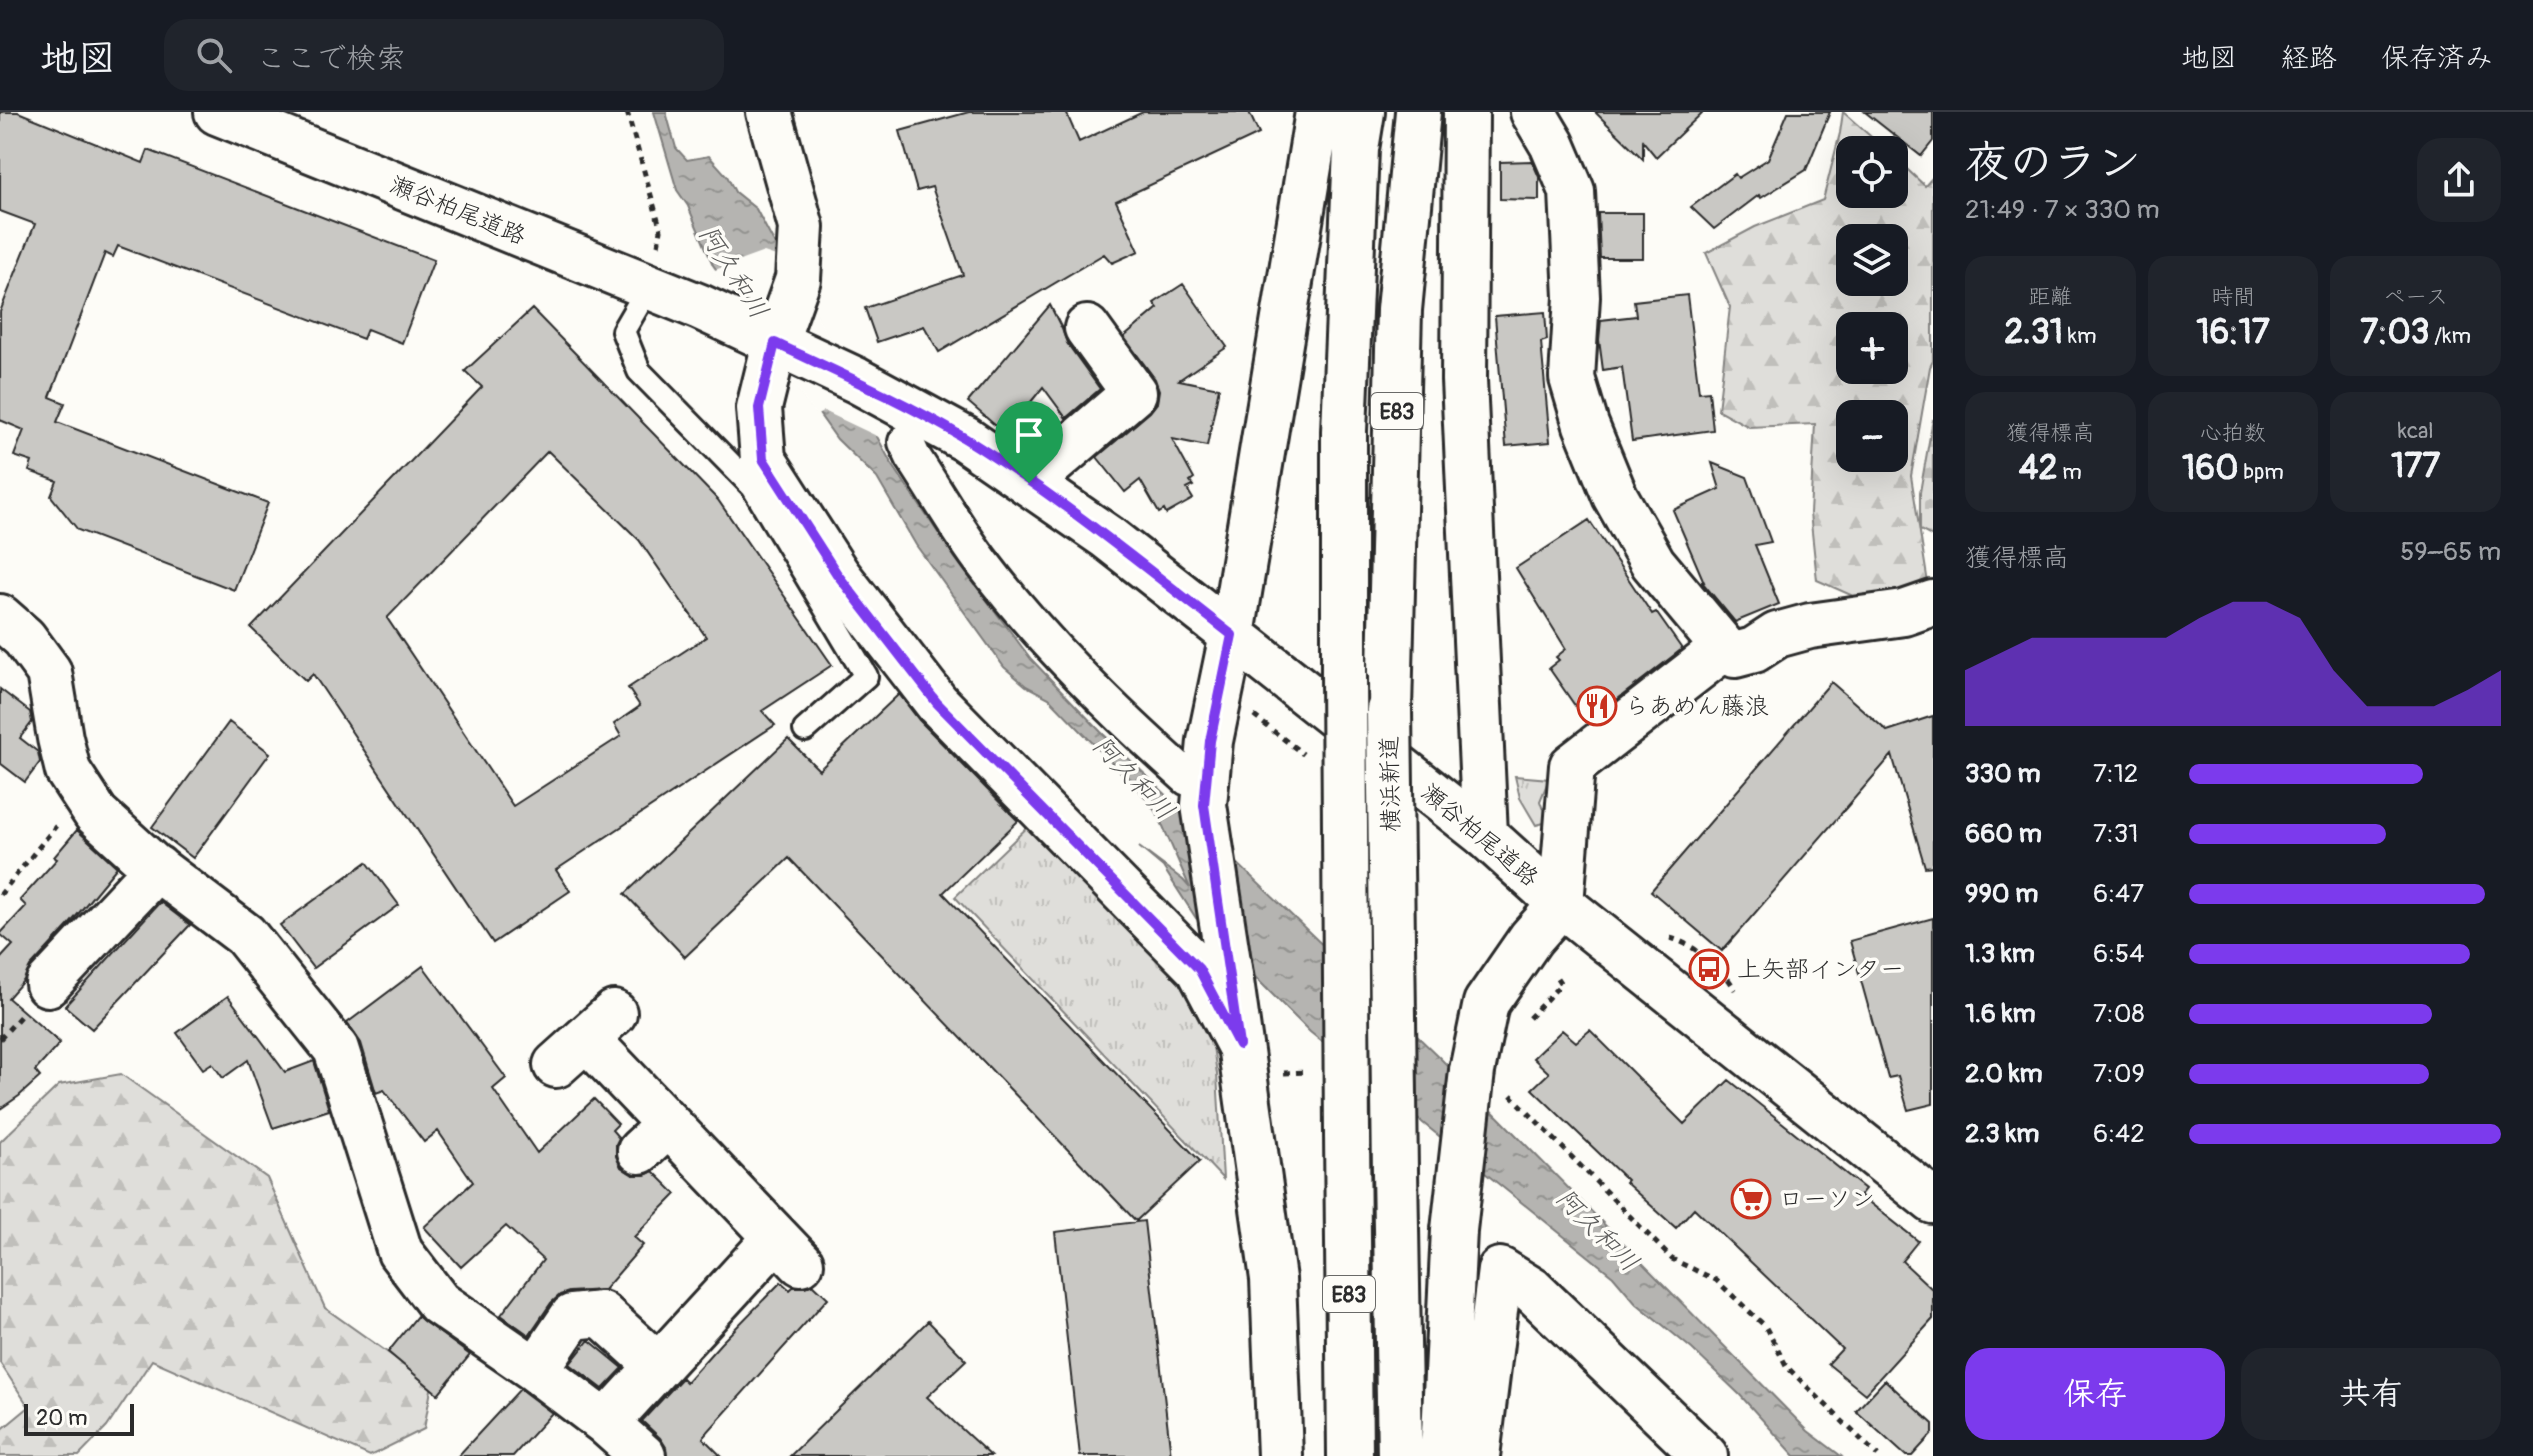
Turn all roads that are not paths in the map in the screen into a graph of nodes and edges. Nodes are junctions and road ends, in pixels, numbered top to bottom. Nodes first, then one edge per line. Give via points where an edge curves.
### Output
1 (217, 112) edge
2 (769, 112) edge
3 (1318, 112) edge
4 (1362, 112) edge
5 (1418, 112) edge
6 (1466, 112) edge
7 (1533, 112) edge
8 (648, 288) junction
9 (1087, 328) dead end
10 (775, 343) junction
11 (906, 442) dead end
12 (1029, 483) junction
13 (1933, 603) edge
14 (0, 617) edge
15 (1232, 635) junction
16 (1724, 648) junction
17 (805, 730) dead end
18 (1196, 791) junction
19 (1485, 835) junction
20 (157, 868) junction
21 (1561, 904) junction
22 (48, 984) dead end
23 (585, 1038) dead end
24 (1239, 1045) junction
25 (1933, 1201) edge
26 (658, 1366) junction
27 (536, 1370) junction
28 (606, 1423) junction
29 (643, 1456) edge
30 (1280, 1456) edge
31 (1350, 1456) edge
32 (1400, 1456) edge
33 (1443, 1456) edge
34 (1477, 1456) edge
35 (1705, 1456) edge

1 - 8 main road, 瀬谷柏尾道路
2 - 10 main road via 801,227 798,279
3 - 15 main road
4 - 31 main road, 横浜新道 / E83, bridge via 1344,431
5 - 32 main road, 横浜新道 / E83, bridge via 1399,310 1389,710
6 - 19 main road via 1464,380
7 - 16 main road via 1572,191 1577,297 1572,378 1586,425 1615,496 1653,563
8 - 10 main road, 瀬谷柏尾道路
8 - 17 lane via 623,331 639,371 753,487 866,676
9 - 12 main road via 1134,393
10 - 12 main road, 瀬谷柏尾道路 via 965,439
10 - 24 main road via 759,408 763,459 837,574 937,703 1199,969
11 - 18 street via 982,563 1019,608
12 - 15 main road, 瀬谷柏尾道路
13 - 16 main road via 1904,613 1810,626 1735,655
14 - 20 main road via 49,672 68,771 96,814
15 - 18 main road
15 - 19 main road, 瀬谷柏尾道路
16 - 21 main road via 1572,766
18 - 24 main road
19 - 21 main road, 瀬谷柏尾道路
20 - 22 main road
20 - 27 main road via 245,935 336,1049 400,1252 439,1303
21 - 25 main road, 瀬谷柏尾道路
21 - 33 main road, bridge via 1486,1003 1491,1077 1454,1230
23 - 26 main road via 654,1138 788,1250
24 - 30 main road via 1273,1279
26 - 27 main road via 601,1314 572,1317
26 - 28 main road
27 - 28 main road
28 - 29 main road
34 - 35 main road via 1500,1270 1532,1290

